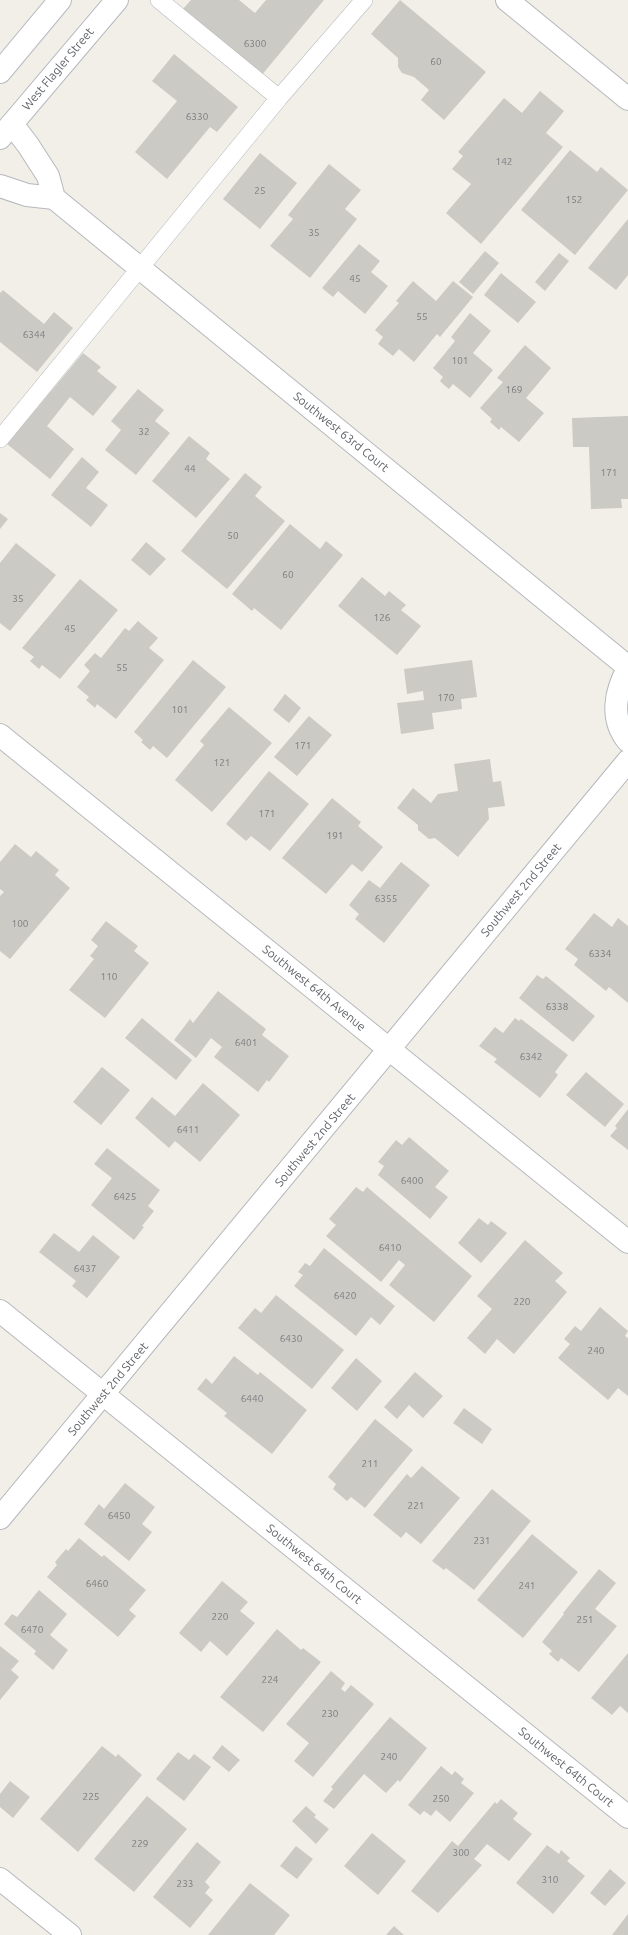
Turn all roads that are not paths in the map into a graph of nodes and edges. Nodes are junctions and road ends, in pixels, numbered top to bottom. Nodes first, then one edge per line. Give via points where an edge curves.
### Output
1 (60, 0) edge
2 (116, 0) edge
3 (159, 0) edge
4 (364, 0) edge
5 (507, 0) edge
6 (0, 72) edge
7 (279, 98) junction
8 (628, 99) edge
9 (6, 131) edge
10 (0, 186) edge
11 (54, 198) junction
12 (141, 268) junction
13 (0, 439) edge
14 (628, 668) edge
15 (0, 735) edge
16 (628, 741) edge
17 (628, 761) edge
18 (389, 1048) junction
19 (628, 1242) edge
20 (0, 1311) edge
21 (104, 1394) junction
22 (0, 1518) edge
23 (628, 1817) edge
24 (0, 1879) edge
25 (70, 1935) edge

1 - 6 street
2 - 9 street, West Flagler Street
3 - 7 lane
4 - 7 lane
5 - 8 street
7 - 12 lane
9 - 11 street via 28,145 48,176
10 - 11 street via 27,195
11 - 12 street, Southwest 63rd Court
12 - 13 lane
12 - 14 street, Southwest 63rd Court
14 - 16 street via 620,684 616,701 617,720
15 - 18 street, Southwest 64th Avenue
17 - 18 street, Southwest 2nd Street
18 - 19 street, Southwest 64th Avenue
18 - 21 street, Southwest 2nd Street
20 - 21 street, Southwest 64th Court
21 - 22 street, Southwest 2nd Street
21 - 23 street, Southwest 64th Court
24 - 25 street

